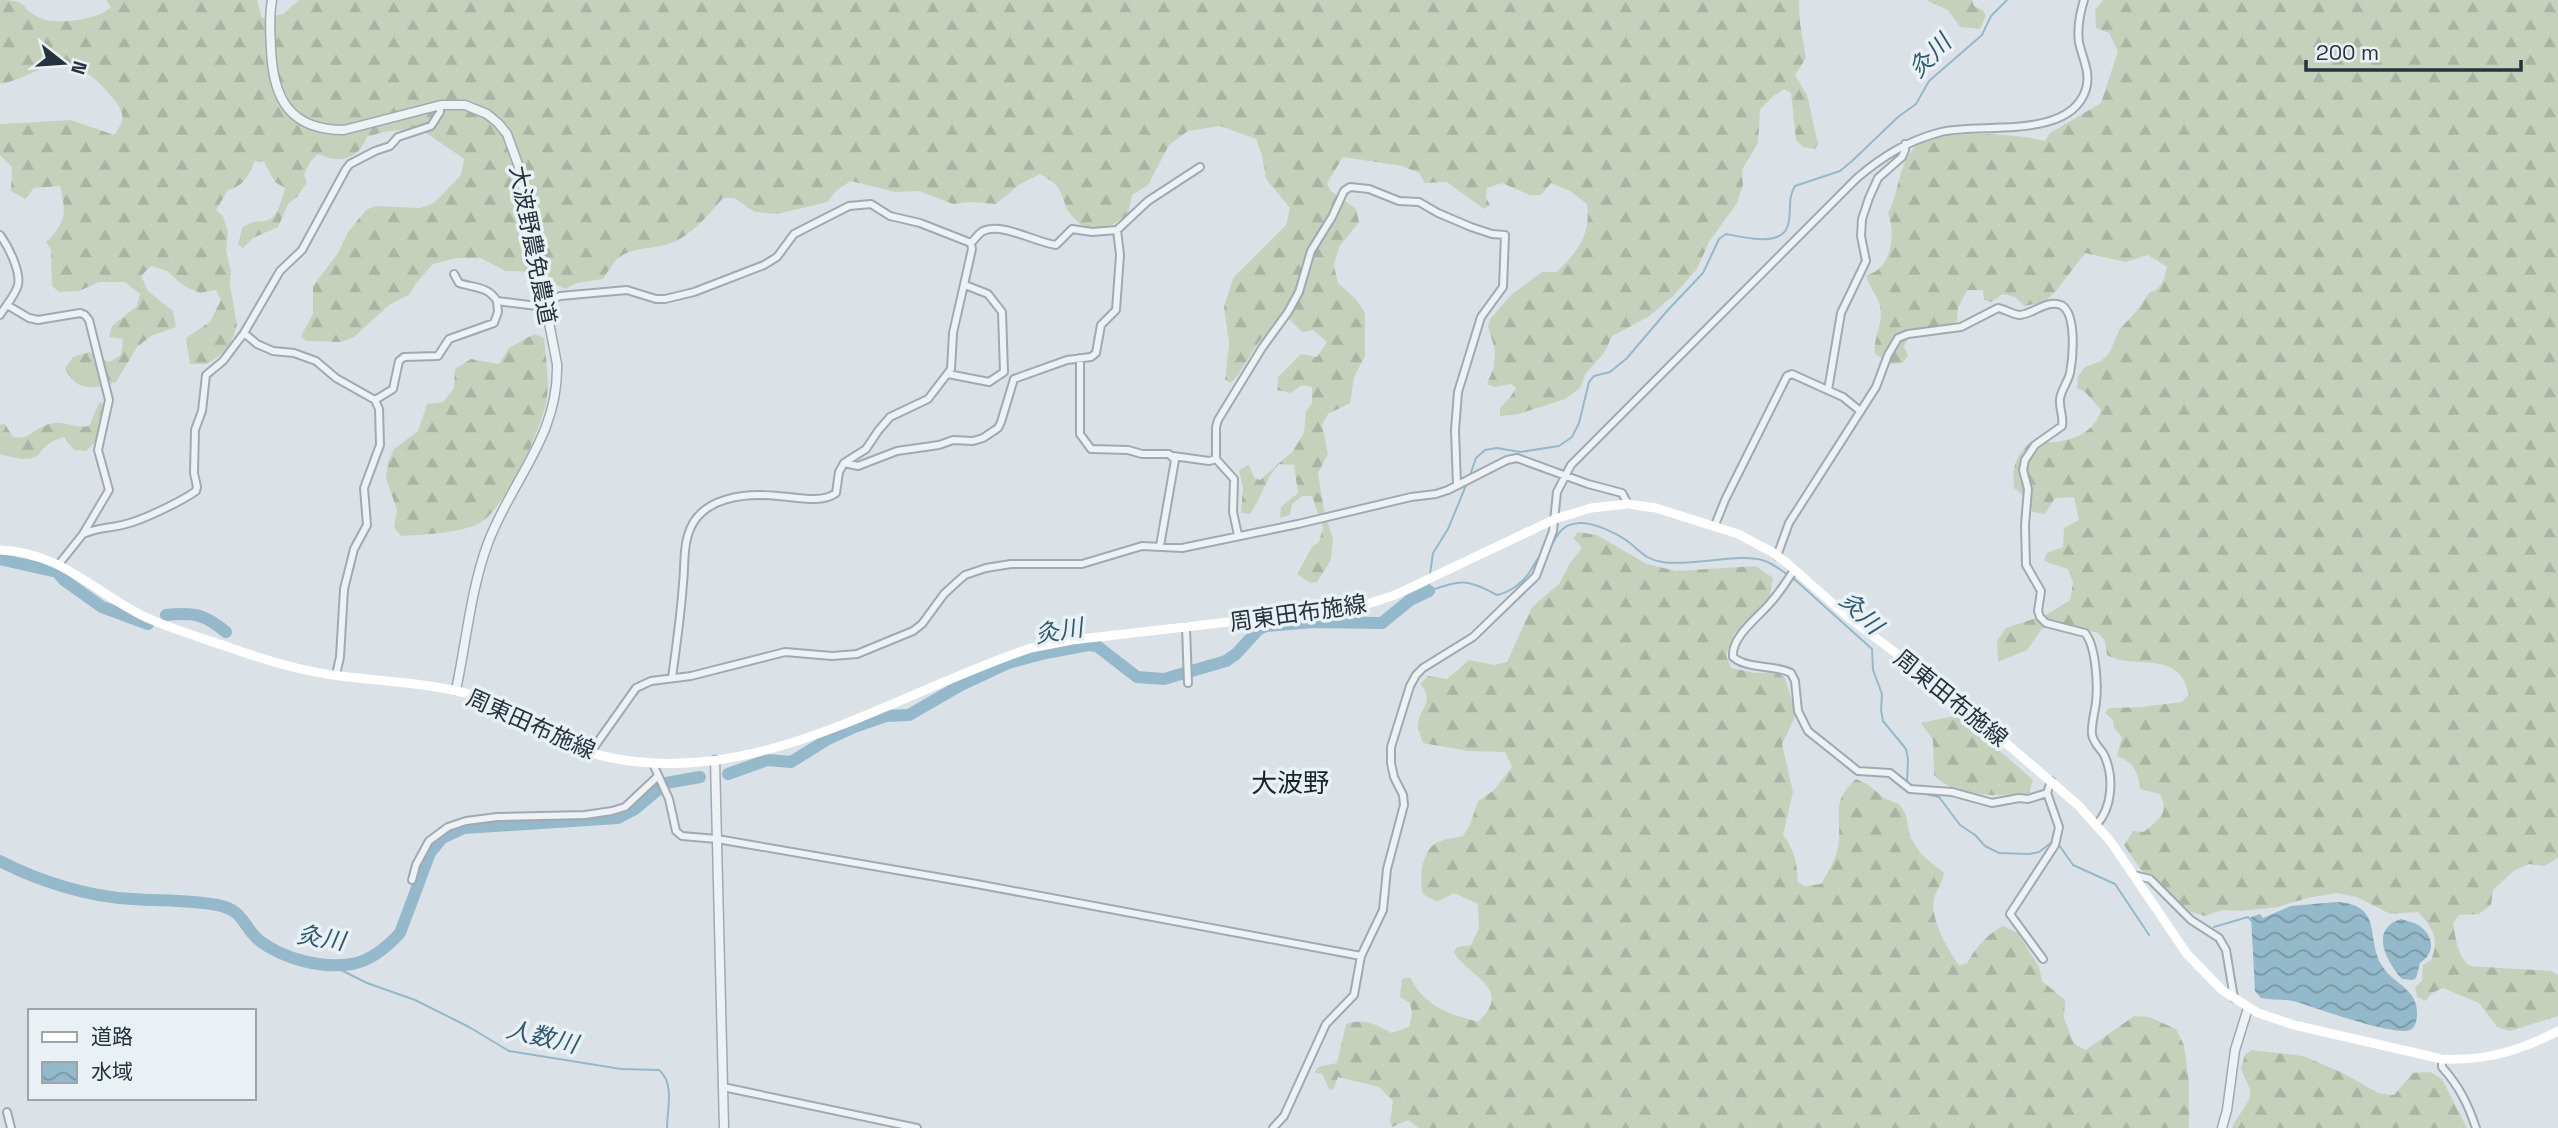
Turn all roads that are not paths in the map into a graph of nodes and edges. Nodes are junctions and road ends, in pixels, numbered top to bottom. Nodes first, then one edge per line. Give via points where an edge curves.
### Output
1 (272, 0) edge
2 (2084, 0) edge
3 (440, 105) junction
4 (1905, 144) junction
5 (1200, 167) dead end
6 (1117, 230) junction
7 (0, 236) edge
8 (971, 243) junction
9 (454, 274) dead end
10 (965, 285) junction
11 (497, 301) junction
12 (545, 303) junction
13 (7, 305) junction
14 (0, 315) edge
15 (244, 333) junction
16 (1080, 358) junction
17 (948, 374) junction
18 (1828, 390) junction
19 (375, 400) junction
20 (1859, 410) junction
21 (1173, 456) junction
22 (1216, 458) junction
23 (844, 463) junction
24 (1564, 475) junction
25 (1460, 484) junction
26 (1628, 504) junction
27 (1555, 519) junction
28 (1715, 525) junction
29 (83, 534) junction
30 (1238, 535) junction
31 (1160, 546) junction
32 (0, 550) edge
33 (1777, 556) junction
34 (59, 564) junction
35 (1792, 574) junction
36 (1186, 627) junction
37 (336, 675) junction
38 (671, 678) junction
39 (1188, 682) dead end
40 (456, 691) junction
41 (590, 753) junction
42 (715, 760) junction
43 (653, 764) junction
44 (658, 779) junction
45 (2051, 781) junction
46 (2047, 793) junction
47 (2097, 824) junction
48 (718, 839) junction
49 (2134, 875) junction
50 (412, 880) dead end
51 (1361, 956) junction
52 (2043, 959) dead end
53 (2234, 998) junction
54 (2248, 1008) junction
55 (2558, 1031) edge
56 (2442, 1059) junction
57 (723, 1087) junction
58 (7, 1112) dead end
59 (11, 1128) edge
60 (724, 1128) edge
61 (917, 1128) edge
62 (1273, 1128) edge
63 (2222, 1128) edge
64 (2476, 1128) edge

1 - 3 street, 大波野農免農道 via 271,71 286,108 304,123 344,130
2 - 4 street via 2079,41 2088,77 2081,100 2071,110 2037,125 1956,130
3 - 12 street, 大波野農免農道 via 477,109 507,134 519,167
3 - 15 street via 431,126 398,137 390,146 350,164 302,250 280,271
4 - 18 street via 1902,157 1878,178 1869,198 1861,236 1866,261 1841,313
4 - 24 street via 1857,178
5 - 6 street via 1148,201
6 - 8 street via 1072,229 1052,244 990,230
6 - 16 street via 1116,310 1101,324 1096,353
7 - 13 street via 19,282
8 - 10 street
8 - 12 street via 864,203 794,234 777,257 764,265 704,289 665,299 627,290 560,296
9 - 11 street via 459,283 487,289
10 - 17 street
10 - 17 street via 988,293 1002,312 1004,372 989,382
11 - 12 street
11 - 19 street via 494,323 449,339 438,356 404,357 393,389
12 - 40 street, 大波野農免農道 via 557,364 554,405 487,545
13 - 14 street
13 - 29 street via 29,318 80,313 89,320 109,400 98,450 109,490
15 - 19 street via 272,351 316,361
15 - 29 street via 206,374 195,430 196,491 129,523
16 - 21 street via 1080,434 1091,449
16 - 23 street via 1014,379 998,428 983,438 897,451 858,466
17 - 23 street via 928,399 890,417 866,449
18 - 20 street
18 - 28 street via 1793,374 1787,376
19 - 37 street via 381,419 380,445 364,488 367,525 354,549 344,589
20 - 33 street via 1794,514
20 - 47 street via 1876,387 1898,338 1961,327 1998,308 2021,315 2056,304 2067,310 2073,338 2070,370 2060,397 2062,426 2029,452 2024,470 2028,489 2026,565 2041,591 2040,617 2085,634 2093,648 2096,699 2092,732 2105,755 2110,785 2104,817
21 - 22 street
21 - 31 street
22 - 25 street via 1218,420 1288,312 1311,251 1344,191 1350,187 1370,189 1505,235 1503,287 1481,317 1458,392 1455,430
22 - 30 street via 1234,479
23 - 38 street via 836,493 830,497 738,495 705,510 692,524
24 - 25 street via 1517,458
24 - 26 street via 1622,493
24 - 27 street
25 - 30 street via 1436,494
26 - 27 main road, 周東田布施線 via 1591,508
26 - 28 main road, 周東田布施線
27 - 36 main road, 周東田布施線 via 1376,602
27 - 51 street via 1536,576 1473,637 1423,668 1410,686 1391,747 1392,770 1404,805 1387,869 1383,910
28 - 33 main road, 周東田布施線
29 - 34 street
30 - 31 street via 1182,548
31 - 38 street via 1142,546 1082,564 1011,564 965,575 913,632 857,654 785,652
32 - 34 main road, 周東田布施線
33 - 35 main road, 周東田布施線
34 - 37 main road, 周東田布施線 via 145,617 272,662
35 - 45 main road, 周東田布施線 via 1941,687
35 - 46 street via 1732,649 1733,657 1753,666 1791,673 1798,711 1808,730 1858,771 1890,773 1912,789 1952,792 1992,803
36 - 39 street
36 - 42 main road, 周東田布施線 via 1031,648 796,742
37 - 40 main road, 周東田布施線
38 - 41 street via 651,681 631,692
40 - 41 main road, 周東田布施線 via 496,703 553,738
41 - 43 main road, 周東田布施線
42 - 43 main road, 周東田布施線
42 - 48 street
43 - 44 street
44 - 48 street via 666,790 678,835
44 - 50 street via 625,807 612,811 497,817 447,827 429,841
45 - 46 street
45 - 47 main road, 周東田布施線
46 - 52 street via 2059,827 2056,842 2010,914
47 - 49 main road, 周東田布施線
48 - 51 street
48 - 57 street
49 - 53 main road, 周東田布施線 via 2187,954
49 - 53 street via 2150,879 2191,920 2220,938
51 - 62 street via 1354,995 1326,1024 1284,1116
53 - 54 main road, 周東田布施線
54 - 56 main road, 周東田布施線 via 2294,1025
54 - 63 street via 2235,1051
55 - 56 main road, 周東田布施線 via 2500,1055
56 - 64 street via 2442,1067 2465,1098
57 - 60 street
57 - 61 street
58 - 59 street

